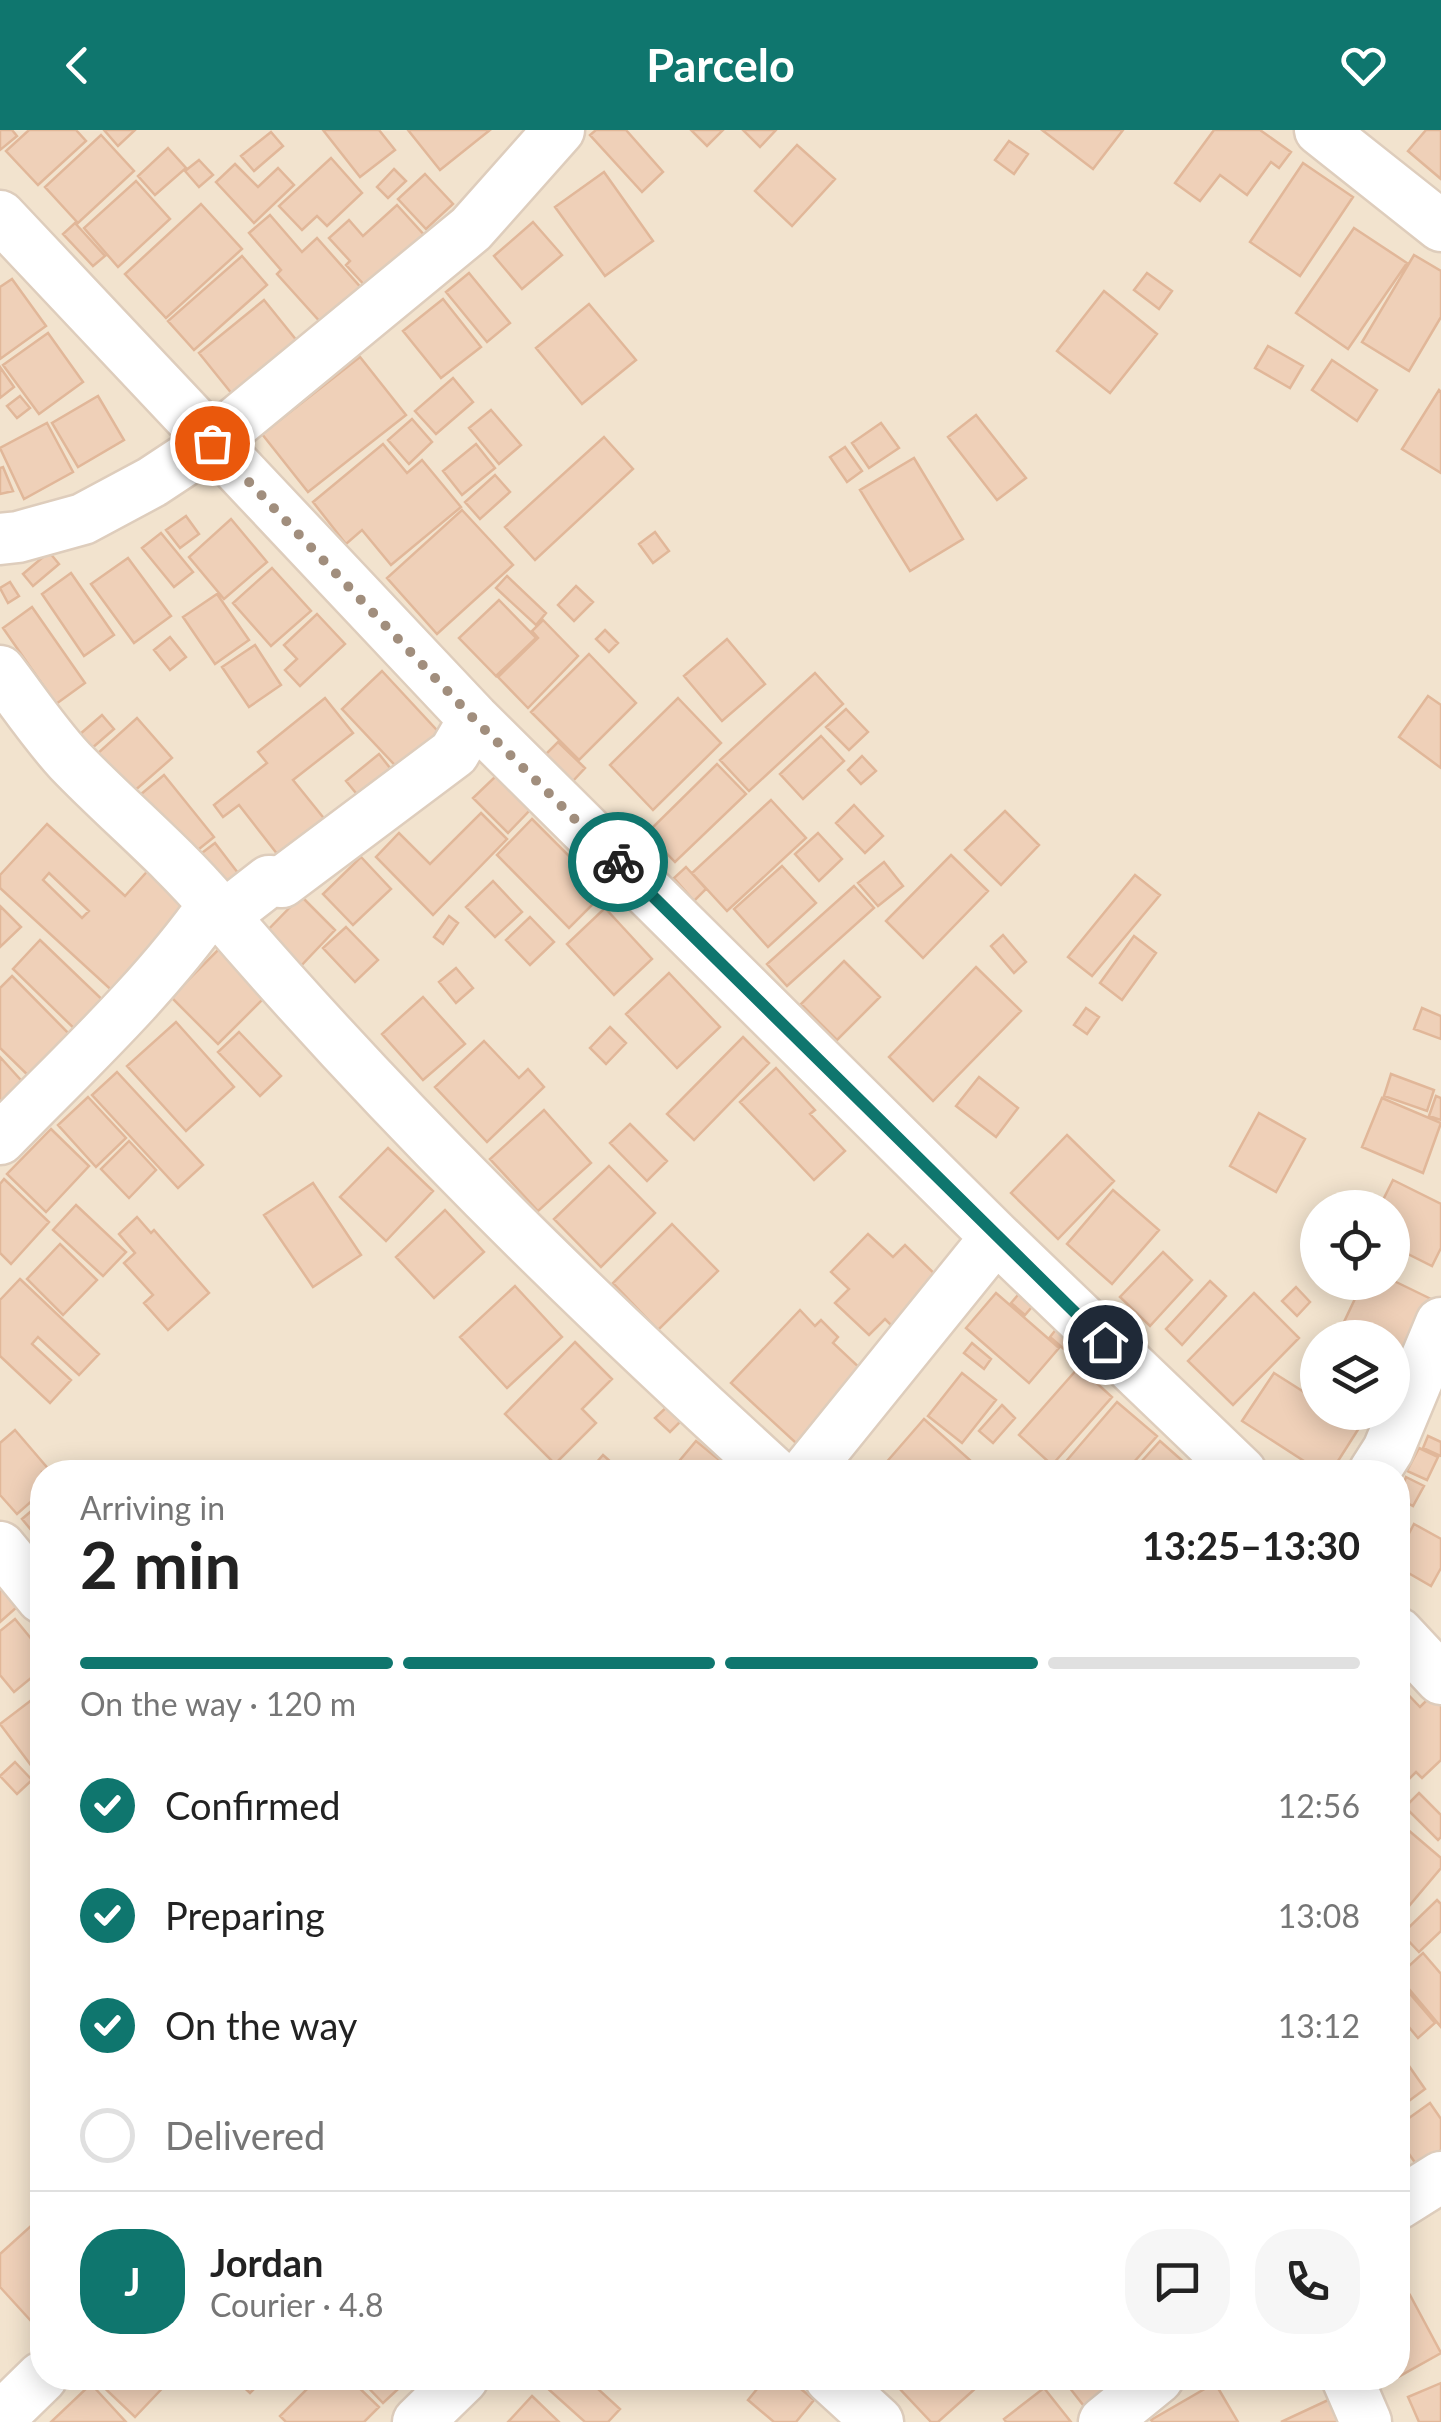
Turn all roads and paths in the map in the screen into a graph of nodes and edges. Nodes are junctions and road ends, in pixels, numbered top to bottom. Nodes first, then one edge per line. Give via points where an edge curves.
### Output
1 (559, 130) edge
2 (1320, 130) edge
3 (0, 216) edge
4 (1441, 226) edge
5 (212, 443) junction
6 (0, 539) edge
7 (0, 671) edge
8 (474, 719) junction
9 (219, 910) junction
10 (0, 1139) edge
11 (996, 1237) junction
12 (1441, 1323) edge
13 (761, 1460) edge
14 (816, 1460) edge
15 (1228, 1460) edge
16 (1382, 1460) edge
17 (0, 1547) edge
18 (30, 1583) edge
19 (1410, 1646) edge
20 (1441, 1679) edge
21 (1441, 2177) edge
22 (1410, 2196) edge
23 (30, 2389) edge
24 (451, 2390) edge
25 (843, 2390) edge
26 (1143, 2390) edge
27 (1352, 2390) edge
28 (0, 2418) edge
29 (418, 2422) edge
30 (878, 2422) edge
31 (1104, 2422) edge
32 (1366, 2422) edge

1 - 5 street via 470,229
2 - 4 street
3 - 5 street
5 - 6 street via 82,518
5 - 8 street
7 - 9 street via 66,756
8 - 9 street via 454,753 329,849 282,882 268,881
8 - 11 street
9 - 10 street
9 - 13 street via 510,1221
11 - 14 street
11 - 15 street
12 - 16 street
17 - 18 street
19 - 20 street
21 - 22 street
23 - 28 street
24 - 29 street
25 - 30 street
26 - 31 street
27 - 32 street

